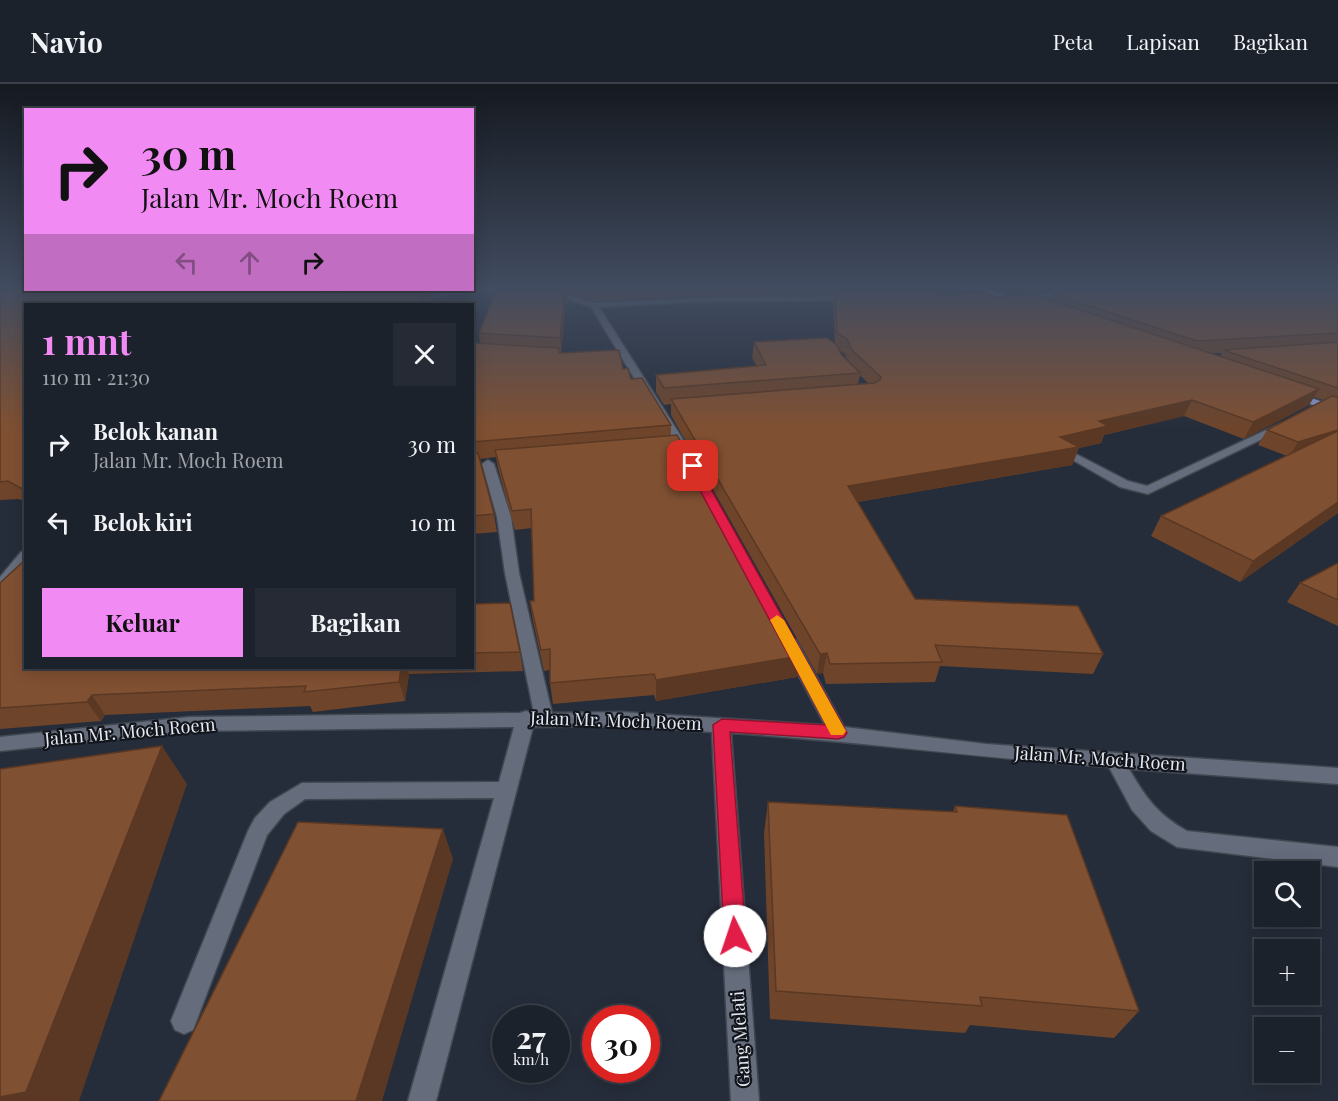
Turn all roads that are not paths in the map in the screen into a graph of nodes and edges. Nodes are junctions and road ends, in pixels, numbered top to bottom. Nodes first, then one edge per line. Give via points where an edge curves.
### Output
1 (610, 333) edge
2 (1278, 390) edge
3 (1323, 405) junction
4 (1338, 410) edge
5 (1070, 455) edge
6 (474, 465) edge
7 (693, 466) edge
8 (24, 557) edge
9 (0, 587) edge
10 (782, 630) edge
11 (535, 718) junction
12 (722, 725) junction
13 (838, 733) junction
14 (0, 744) edge
15 (1115, 761) junction
16 (1338, 776) edge
17 (507, 790) junction
18 (1338, 857) edge
19 (184, 1021) dead end
20 (422, 1101) edge
21 (745, 1101) edge

1 - 7 street via 622,356 665,409 676,446
2 - 3 main road
3 - 4 main road
3 - 5 street via 1148,490 1124,484
6 - 11 street via 494,464
8 - 9 street
10 - 13 street
11 - 12 street, Jalan Mr. Moch Roem
11 - 14 street, Jalan Mr. Moch Roem via 189,724
11 - 17 street
12 - 13 street, Jalan Mr. Moch Roem
12 - 21 street, Gang Melati
13 - 15 street, Jalan Mr. Moch Roem via 986,751
15 - 16 street, Jalan Mr. Moch Roem
15 - 18 street via 1140,804 1158,825 1184,840
17 - 19 street via 302,791 289,798 265,819 258,831
17 - 20 street

